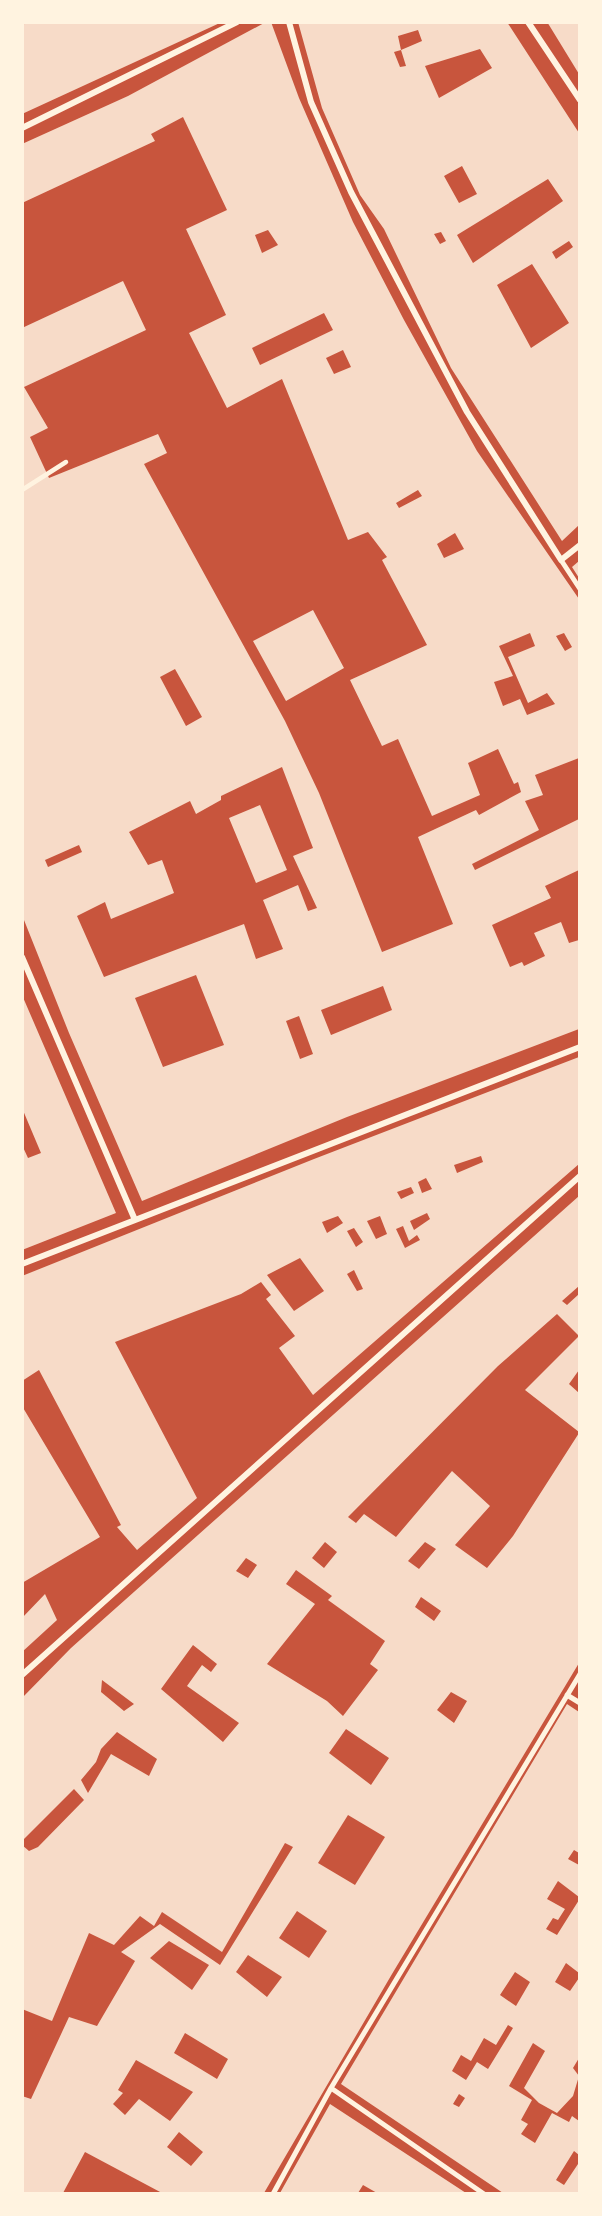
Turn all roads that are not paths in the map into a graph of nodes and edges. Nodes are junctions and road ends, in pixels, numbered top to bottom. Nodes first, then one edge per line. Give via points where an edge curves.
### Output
1 (237, 22) edge
2 (288, 22) edge
3 (528, 22) edge
4 (579, 100) edge
5 (22, 128) edge
6 (66, 462) dead end
7 (22, 490) edge
8 (579, 545) edge
9 (561, 560) junction
10 (579, 589) edge
11 (22, 957) edge
12 (579, 1047) edge
13 (579, 1176) edge
14 (135, 1220) junction
15 (22, 1264) edge
16 (579, 1674) edge
17 (22, 1675) edge
18 (567, 1695) junction
19 (579, 1703) edge
20 (331, 2088) junction
21 (273, 2193) edge
22 (484, 2193) edge

1 - 5 street
2 - 9 street via 311,102 351,192 467,412
3 - 4 street
6 - 7 lane
8 - 9 street
9 - 10 street
11 - 14 street
12 - 14 street
13 - 17 street
14 - 15 street
16 - 18 street
18 - 19 street
18 - 20 street
20 - 21 street
20 - 22 street

